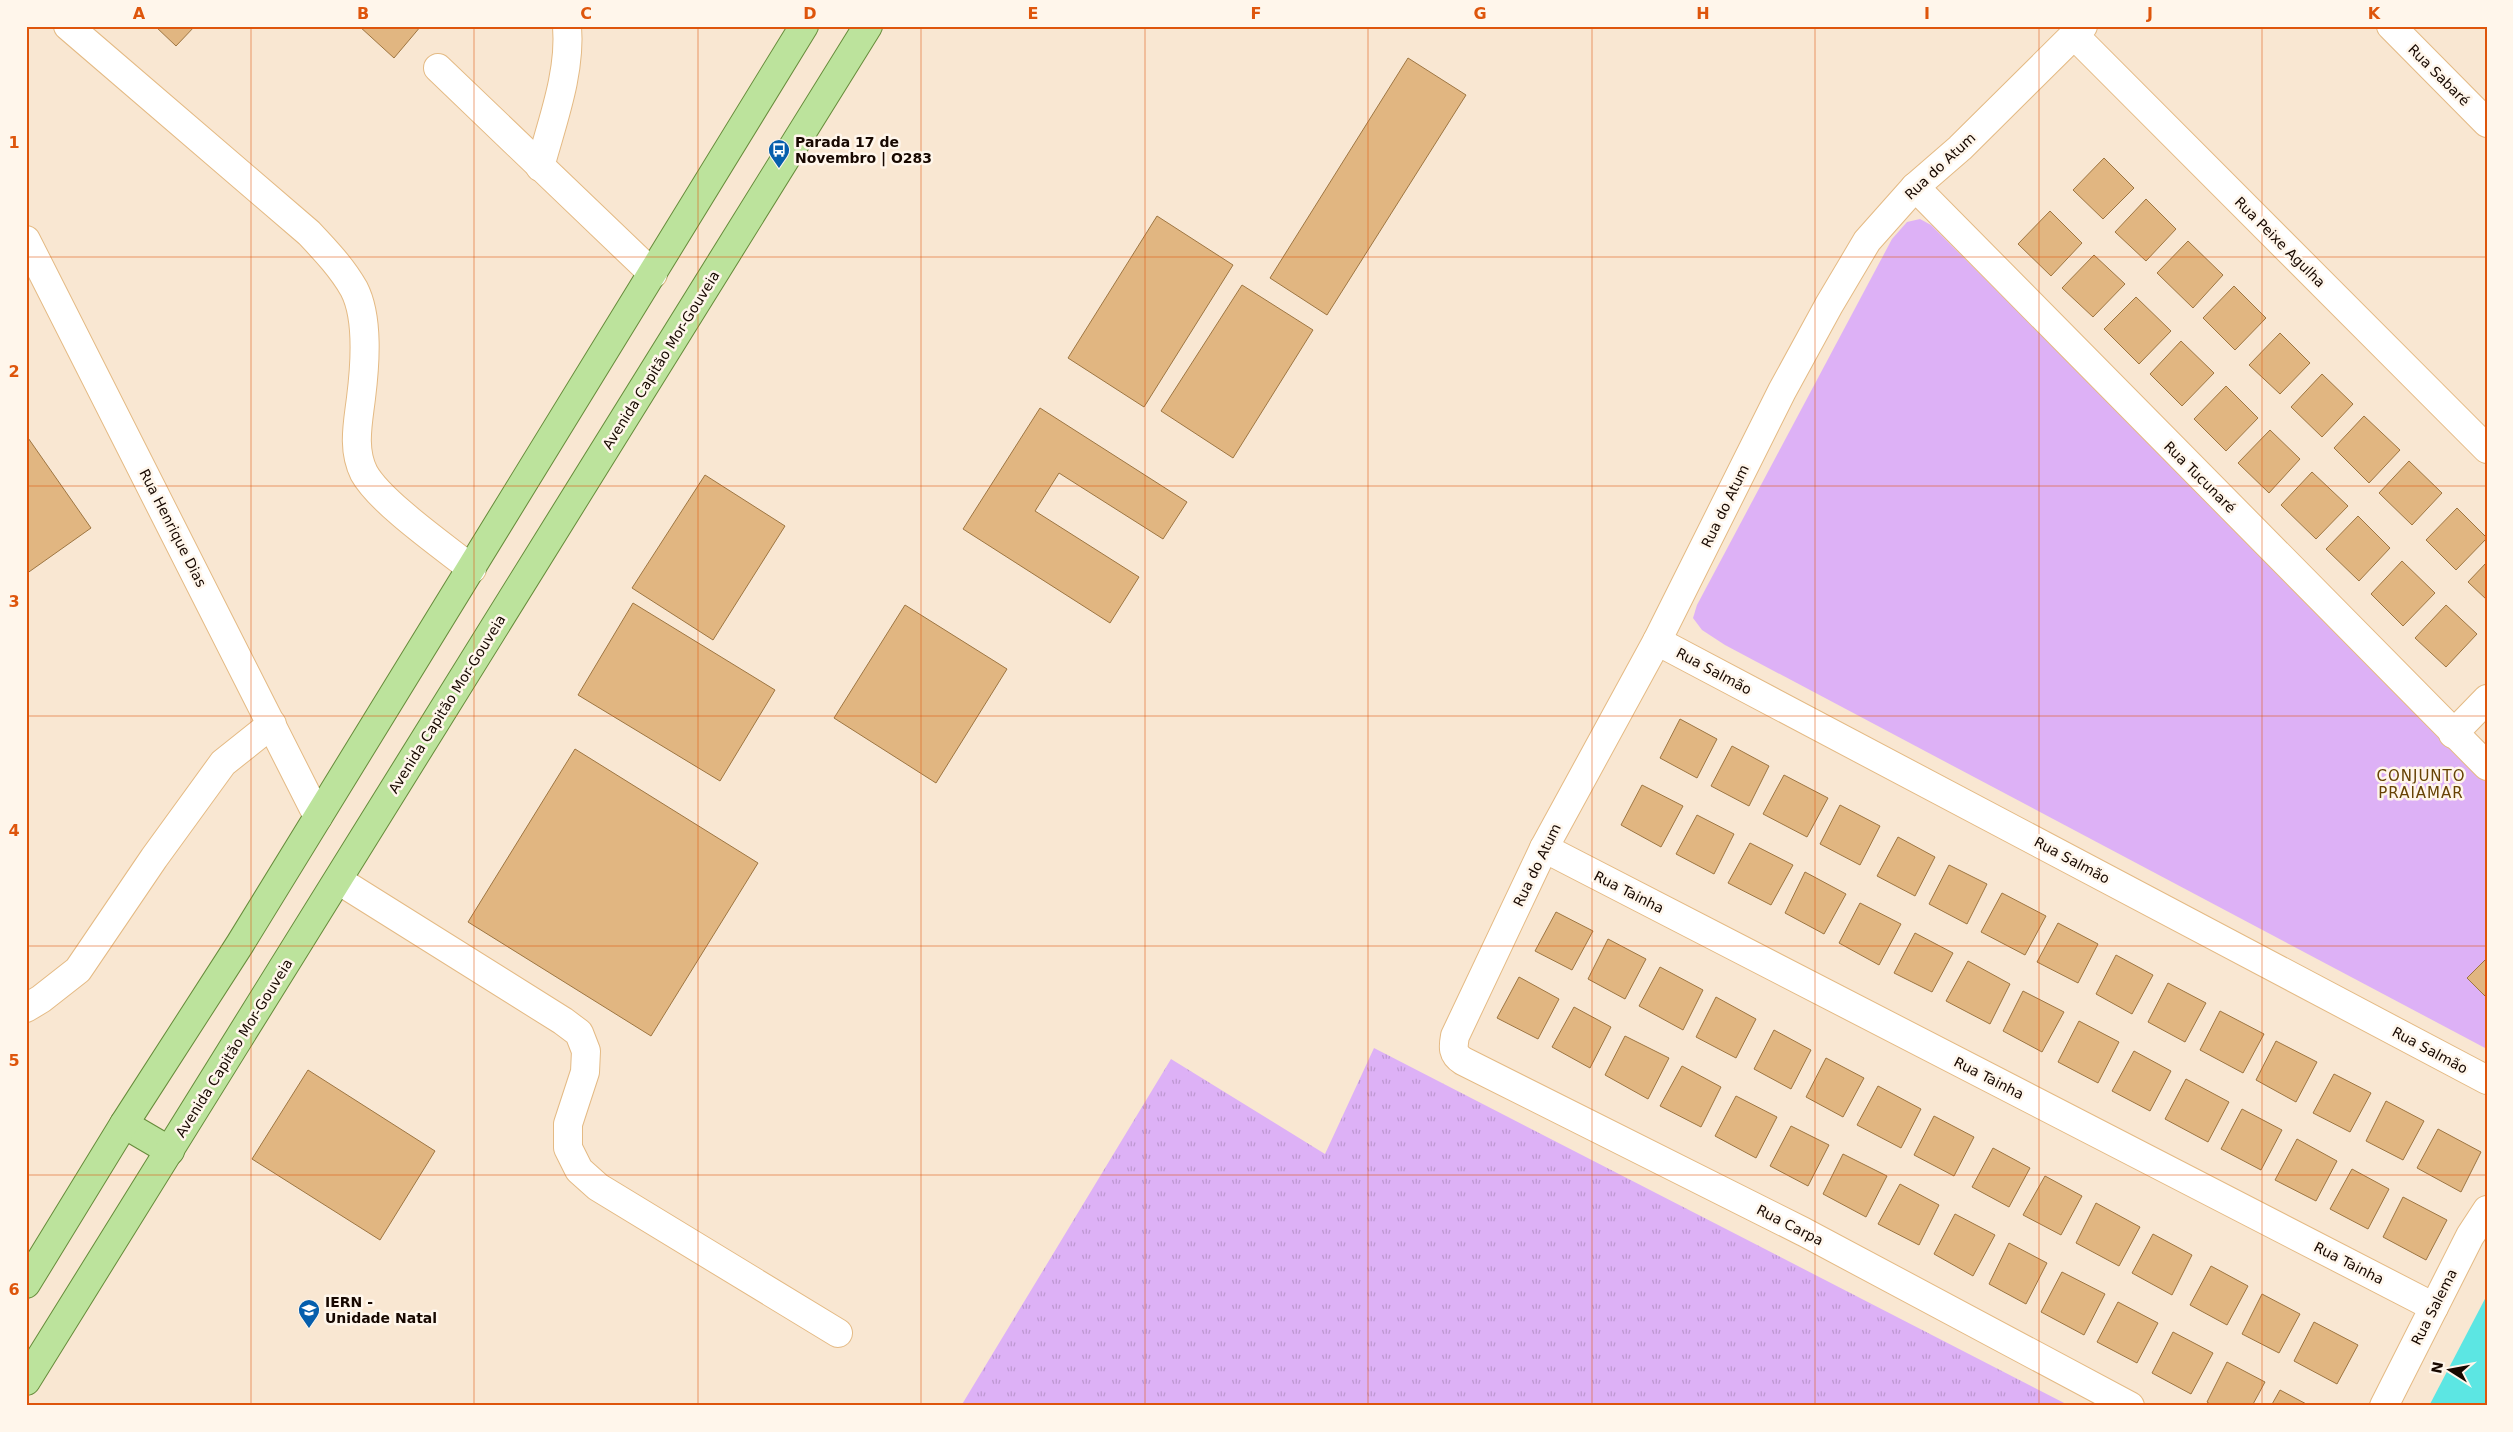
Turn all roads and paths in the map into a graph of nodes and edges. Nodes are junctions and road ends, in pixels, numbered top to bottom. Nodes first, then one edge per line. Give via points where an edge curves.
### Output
1 (68, 26) edge
2 (567, 26) edge
3 (804, 26) edge
4 (868, 26) edge
5 (2391, 26) edge
6 (2078, 31) edge
7 (438, 68) dead end
8 (2487, 123) edge
9 (540, 167) junction
10 (1915, 187) junction
11 (26, 240) edge
12 (653, 274) junction
13 (2487, 449) edge
14 (472, 569) junction
15 (1657, 640) junction
16 (2487, 699) edge
17 (272, 724) junction
18 (2452, 734) junction
19 (2487, 766) edge
20 (318, 817) junction
21 (1544, 848) junction
22 (338, 880) junction
23 (26, 1008) edge
24 (1453, 1047) joint
25 (2487, 1080) edge
26 (124, 1124) junction
27 (170, 1151) junction
28 (2487, 1210) edge
29 (26, 1284) edge
30 (2434, 1307) junction
31 (838, 1333) dead end
32 (26, 1382) edge
33 (2130, 1406) edge
34 (2384, 1406) edge

1 - 14 street via 308,233 334,260 355,290 365,326 362,396 355,436 363,471 376,490
2 - 9 street via 562,87
3 - 12 main road
4 - 22 main road, Avenida Capitão Mor-Gouveia
5 - 8 street, Rua Sabaré
6 - 10 street, Rua do Atum via 1960,148
6 - 13 street, Rua Peixe Agulha
7 - 9 street
9 - 12 street
10 - 15 street, Rua do Atum via 1867,242 1829,305 1782,391
10 - 18 street, Rua Tucunaré
11 - 17 street, Rua Henrique Dias
12 - 14 main road
14 - 20 main road
15 - 21 street, Rua do Atum
15 - 25 street, Rua Salmão
16 - 18 street
17 - 20 street, Rua Henrique Dias
17 - 23 street via 223,763 78,970
18 - 19 street, Rua Tucunaré
20 - 26 main road
21 - 24 street, Rua do Atum via 1455,1036
21 - 30 street, Rua Tainha
22 - 27 main road, Avenida Capitão Mor-Gouveia
22 - 31 street via 579,1033 586,1051 586,1072 568,1124 568,1148 578,1170 598,1187
24 - 33 street, Rua Carpa via 1455,1054 1463,1060 1804,1232
26 - 27 main road
26 - 29 main road
27 - 32 main road, Avenida Capitão Mor-Gouveia
28 - 30 street, Rua Salema
30 - 34 street, Rua Salema

